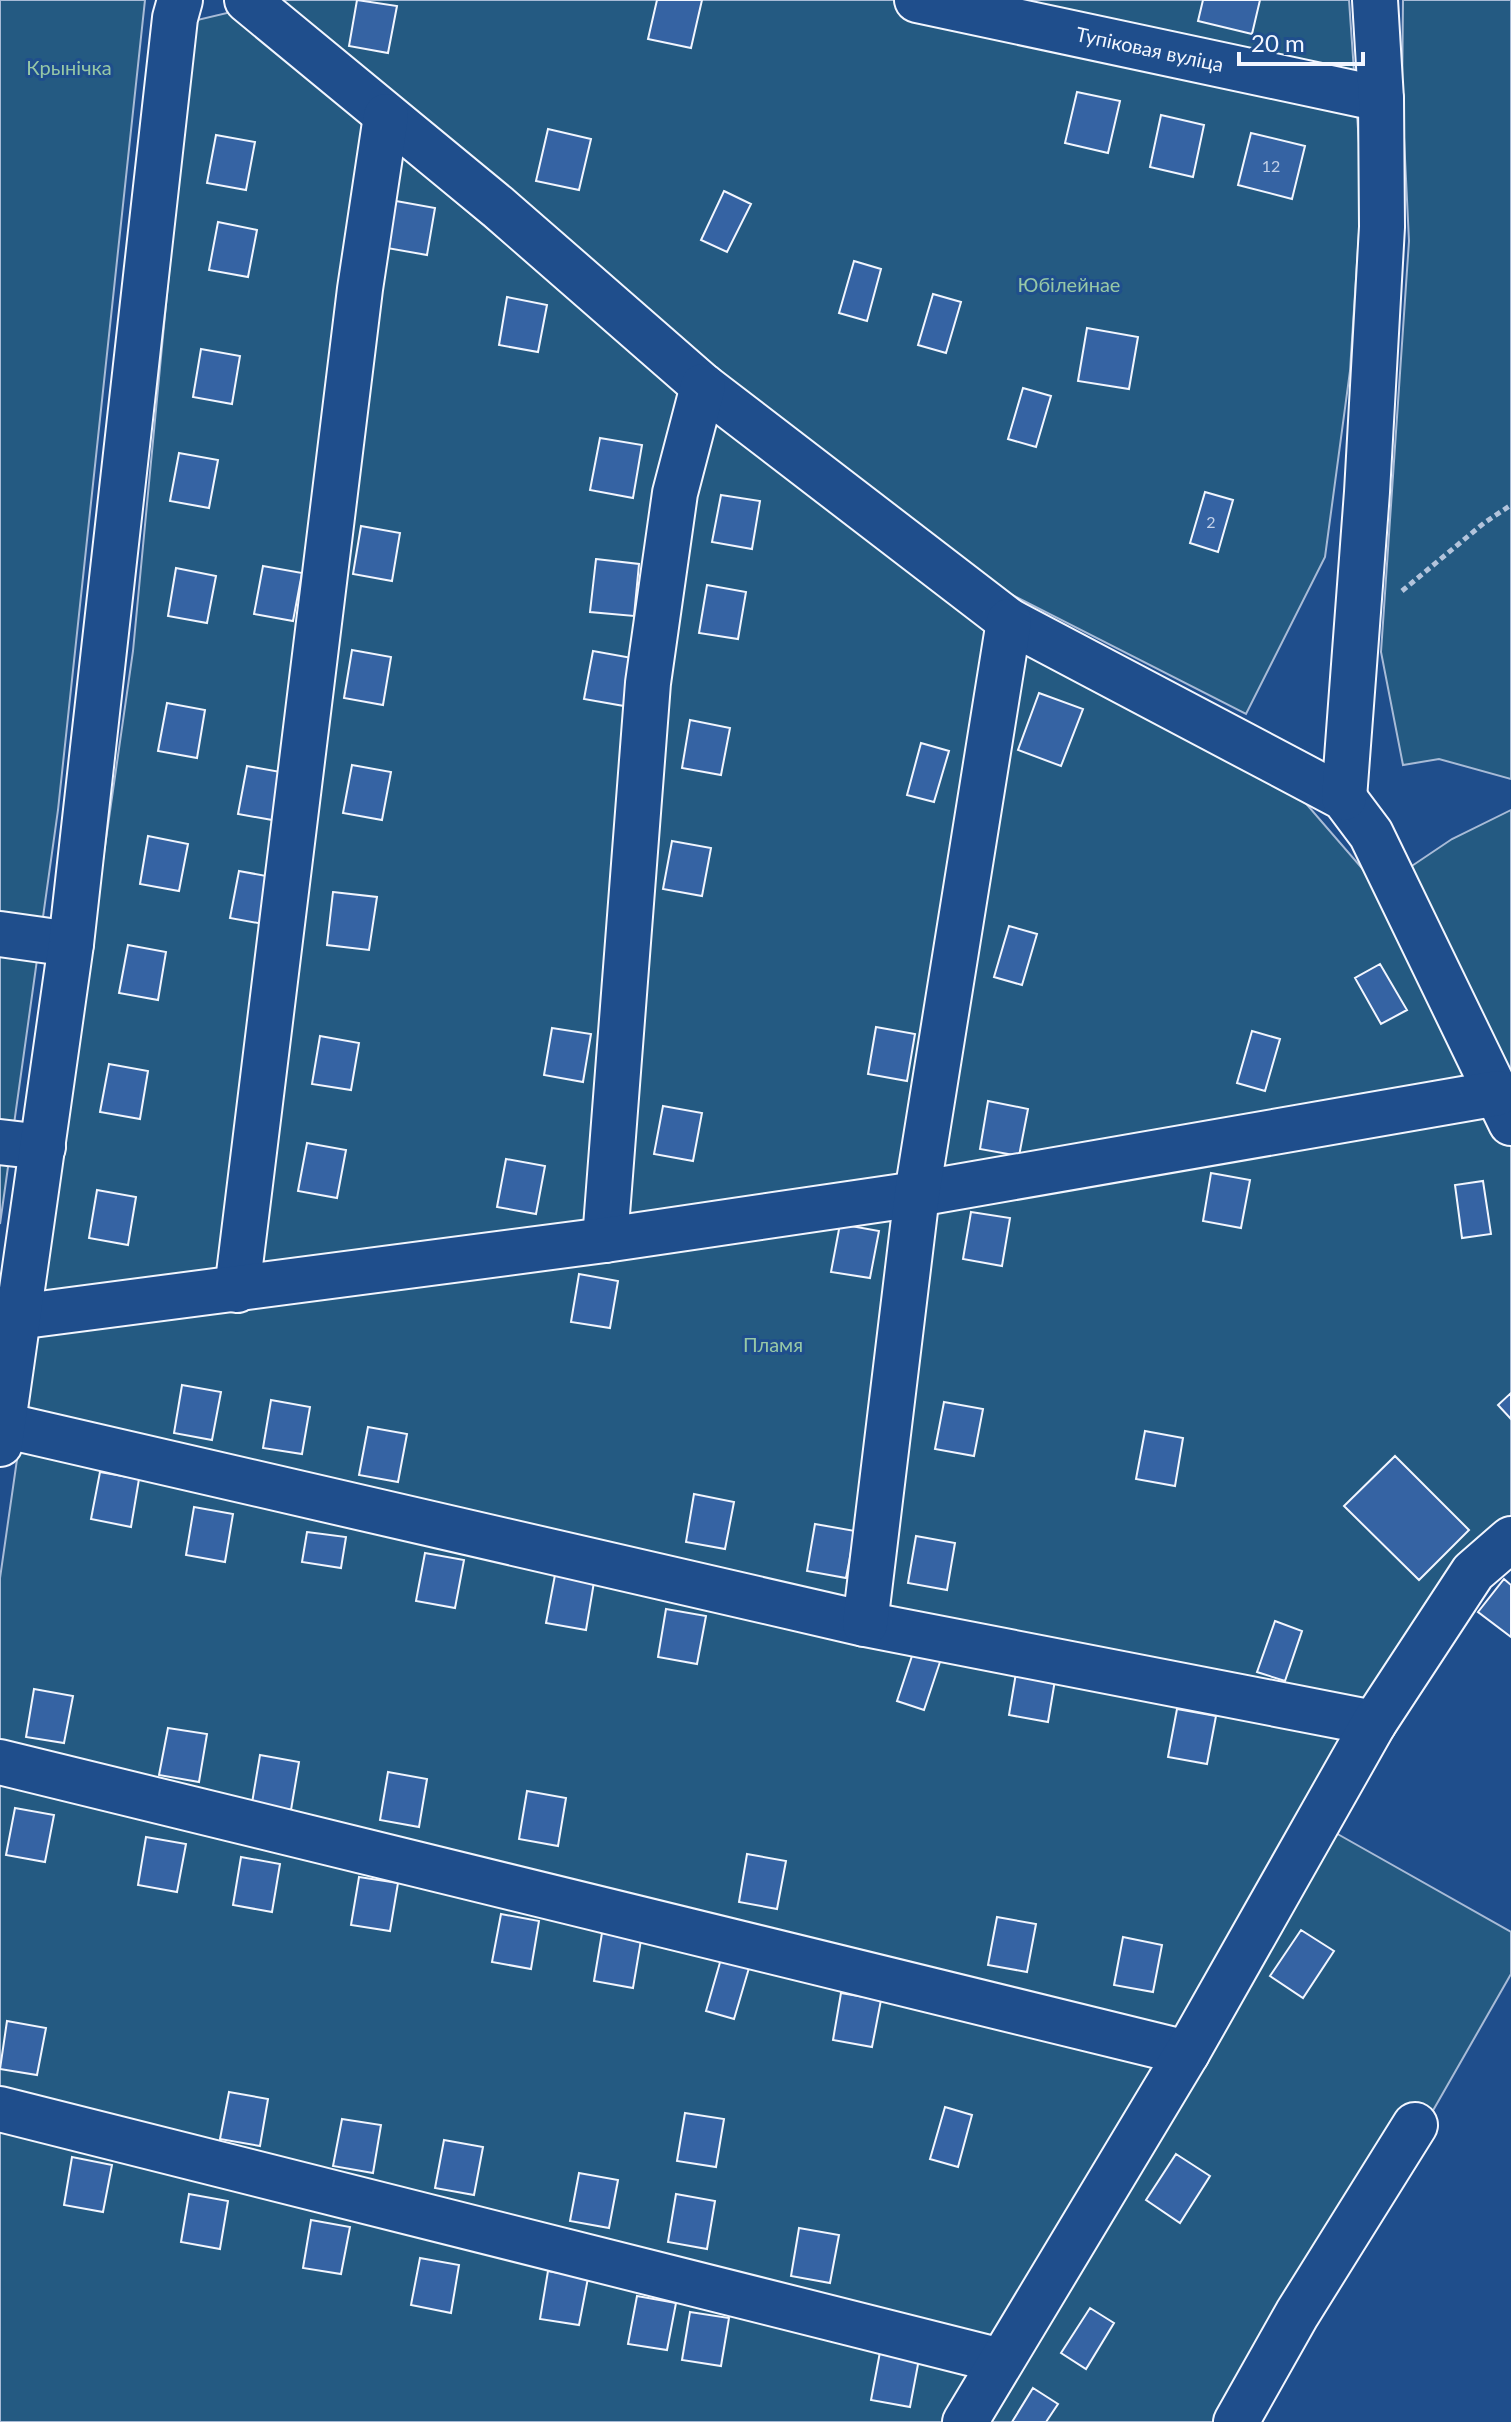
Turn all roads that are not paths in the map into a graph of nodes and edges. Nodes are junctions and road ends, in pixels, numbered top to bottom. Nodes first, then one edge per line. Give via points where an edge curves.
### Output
1 (180, 0) edge
2 (247, 0) edge
3 (917, 0) edge
4 (1375, 0) edge
5 (1381, 99) junction
6 (386, 116) junction
7 (703, 386) junction
8 (1009, 621) junction
9 (1344, 798) junction
10 (0, 934) edge
11 (71, 944) junction
12 (1504, 1108) edge
13 (0, 1142) edge
14 (43, 1147) junction
15 (917, 1194) junction
16 (605, 1240) junction
17 (237, 1290) junction
18 (8, 1320) edge
19 (2, 1434) edge
20 (1511, 1539) edge
21 (865, 1624) junction
22 (1374, 1723) junction
23 (0, 1762) edge
24 (1187, 2053) junction
25 (0, 2109) edge
26 (1415, 2125) dead end
27 (1001, 2361) junction
28 (965, 2422) edge
29 (1236, 2422) edge

1 - 11 street
2 - 6 street
3 - 5 street, Тупіковая вуліца
4 - 5 street
5 - 9 street via 1382,227
6 - 7 street
6 - 17 street via 360,289
7 - 8 street
7 - 16 street via 675,493 648,683
8 - 9 street
8 - 15 street
9 - 12 street via 1371,834
10 - 11 street
11 - 14 street
12 - 15 street
13 - 14 street
14 - 18 street
15 - 16 street
15 - 21 street
16 - 17 street
17 - 18 street
18 - 19 street
19 - 21 street
20 - 22 street via 1473,1572
21 - 22 street
22 - 24 street
23 - 24 street
24 - 27 street
25 - 27 street
26 - 29 street
27 - 28 street

